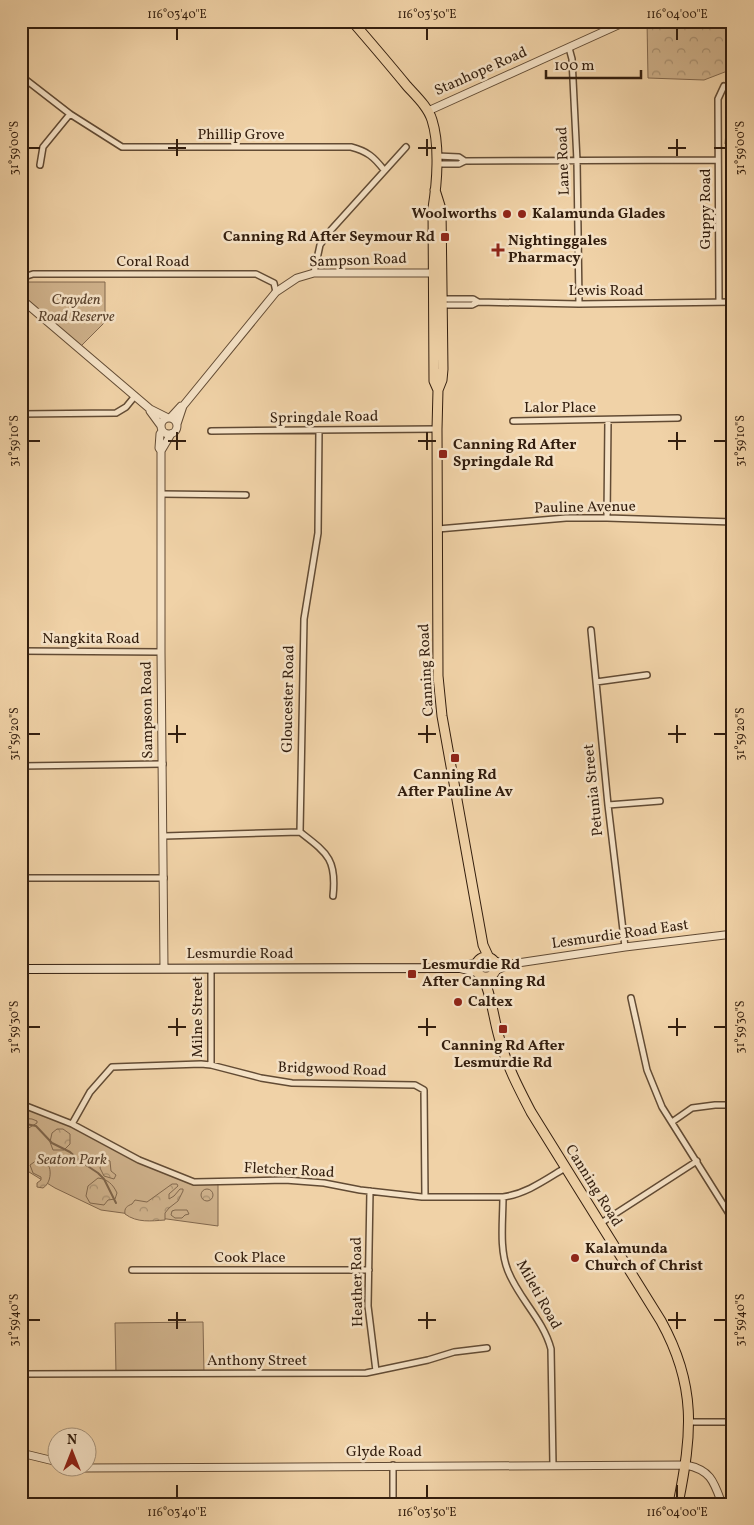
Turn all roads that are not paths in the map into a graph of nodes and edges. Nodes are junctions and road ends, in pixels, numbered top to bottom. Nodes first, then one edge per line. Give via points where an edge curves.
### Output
1 (352, 21) edge
2 (627, 21) edge
3 (569, 48) junction
4 (21, 76) edge
5 (724, 86) dead end
6 (428, 111) junction
7 (70, 114) junction
8 (406, 147) dead end
9 (436, 160) junction
10 (577, 160) junction
11 (718, 160) junction
12 (40, 165) dead end
13 (384, 170) junction
14 (437, 273) junction
15 (314, 274) junction
16 (21, 278) edge
17 (276, 292) junction
18 (21, 299) edge
19 (434, 302) junction
20 (719, 302) junction
21 (733, 302) edge
22 (443, 303) junction
23 (579, 304) junction
24 (438, 390) junction
25 (135, 396) junction
26 (183, 406) junction
27 (150, 409) junction
28 (21, 414) edge
29 (169, 418) junction
30 (678, 418) dead end
31 (608, 420) junction
32 (513, 421) dead end
33 (177, 424) junction
34 (162, 428) junction
35 (437, 429) junction
36 (319, 430) junction
37 (211, 431) dead end
38 (171, 434) junction
39 (161, 451) junction
40 (161, 494) junction
41 (246, 495) dead end
42 (607, 518) junction
43 (733, 522) edge
44 (438, 529) junction
45 (591, 630) dead end
46 (21, 651) edge
47 (161, 652) junction
48 (647, 675) dead end
49 (596, 682) junction
50 (163, 764) junction
51 (21, 766) edge
52 (660, 801) dead end
53 (608, 805) junction
54 (300, 832) junction
55 (164, 836) junction
56 (21, 878) edge
57 (164, 878) junction
58 (333, 896) dead end
59 (733, 934) edge
60 (625, 947) junction
61 (486, 967) junction
62 (164, 968) junction
63 (211, 968) junction
64 (21, 969) edge
65 (631, 998) dead end
66 (211, 1065) junction
67 (21, 1104) edge
68 (733, 1105) edge
69 (672, 1122) junction
70 (72, 1124) junction
71 (697, 1161) junction
72 (565, 1168) junction
73 (370, 1191) junction
74 (425, 1197) junction
75 (503, 1197) junction
76 (733, 1220) edge
77 (601, 1223) junction
78 (21, 1232) edge
79 (132, 1270) dead end
80 (369, 1270) junction
81 (23, 1339) edge
82 (487, 1348) dead end
83 (376, 1371) junction
84 (24, 1374) junction
85 (690, 1422) junction
86 (733, 1422) edge
87 (23, 1454) edge
88 (48, 1460) edge
89 (393, 1465) junction
90 (553, 1465) junction
91 (686, 1465) junction
92 (98, 1468) edge
93 (393, 1504) edge
94 (678, 1504) edge
95 (722, 1504) edge

1 - 6 main road, Canning Road
2 - 3 street, Stanhope Road
3 - 6 street, Stanhope Road
3 - 10 street, Lane Road
4 - 7 street, Phillip Grove
5 - 11 street, Guppy Road via 718,99
6 - 9 main road, Canning Road via 434,130
7 - 12 street via 43,147
7 - 13 street, Phillip Grove via 122,147 351,147 364,151
8 - 13 street
9 - 10 street via 459,164 465,161
9 - 14 main road, Canning Road via 433,208
10 - 11 street
10 - 23 street, Lane Road
11 - 20 street, Guppy Road
13 - 15 street via 320,245
14 - 15 street, Sampson Road
14 - 19 main road, Canning Road
14 - 22 main road, Canning Road
15 - 17 street, Sampson Road via 297,278
16 - 17 street, Coral Road via 32,274 256,274 274,283
17 - 26 street, Sampson Road
18 - 25 street
19 - 22 street, Lewis Road
19 - 24 main road, Canning Road via 434,381
20 - 21 street, Lewis Road
20 - 23 street, Lewis Road
22 - 23 street, Lewis Road via 473,299 478,302
22 - 24 main road, Canning Road via 443,369
24 - 35 main road, Canning Road
25 - 27 street
25 - 28 street via 122,411 109,414
26 - 29 street, Sampson Road
26 - 33 street, Sampson Road
27 - 29 street
27 - 34 street
29 - 33 street
29 - 34 street via 163,421
30 - 31 street, Lalor Place
31 - 32 street, Lalor Place
31 - 42 street, Lalor Place
33 - 38 street via 177,429
34 - 38 street
34 - 39 street, Sampson Road
35 - 36 street, Springdale Road
35 - 44 main road, Canning Road
36 - 37 street, Springdale Road
36 - 54 street, Gloucester Road via 318,533 304,619
38 - 39 street
39 - 40 street, Sampson Road
40 - 41 street
40 - 47 street, Sampson Road
42 - 43 street, Pauline Avenue
42 - 44 street, Pauline Avenue via 566,518
44 - 61 main road, Canning Road via 440,697
45 - 49 street, Petunia Street
46 - 47 street, Nangkita Road
47 - 50 street, Sampson Road
48 - 49 street
49 - 53 street, Petunia Street
50 - 51 street
50 - 55 street, Sampson Road
52 - 53 street
53 - 60 street, Petunia Street
54 - 55 street
54 - 58 street via 324,852 332,864
55 - 57 street, Sampson Road
56 - 57 street
57 - 62 street, Sampson Road
59 - 60 street, Lesmurdie Road East
60 - 61 street, Lesmurdie Road East
61 - 63 main road, Lesmurdie Road
61 - 72 main road, Canning Road via 498,1035 512,1076
62 - 63 main road, Lesmurdie Road
62 - 64 main road, Lesmurdie Road
63 - 66 street, Milne Street
65 - 69 street via 647,1070
66 - 70 street, Bridgwood Road via 112,1067 90,1092
66 - 74 street, Bridgwood Road via 284,1082 415,1085 424,1090
67 - 70 street, Fletcher Road
68 - 69 street via 692,1108
69 - 71 street
70 - 73 street, Fletcher Road via 139,1160 194,1182 285,1180
71 - 76 street
71 - 77 street
72 - 75 street, Fletcher Road via 526,1191
72 - 77 main road, Canning Road
73 - 74 street, Fletcher Road
73 - 80 street, Heather Road
74 - 75 street, Fletcher Road
75 - 90 street, Mileti Road via 503,1250 508,1272 546,1334 551,1349
77 - 85 main road, Canning Road via 672,1342 685,1378
78 - 81 street
79 - 80 street, Cook Place
80 - 83 street, Heather Road via 368,1306
81 - 84 street
82 - 83 street, Anthony Street via 459,1351
83 - 84 street, Anthony Street
84 - 87 street
85 - 86 street
85 - 91 main road, Canning Road
87 - 88 street
89 - 90 street, Glyde Road
89 - 92 street, Glyde Road
89 - 93 street
90 - 91 street, Glyde Road
91 - 94 main road, Canning Road
91 - 95 street via 708,1474

